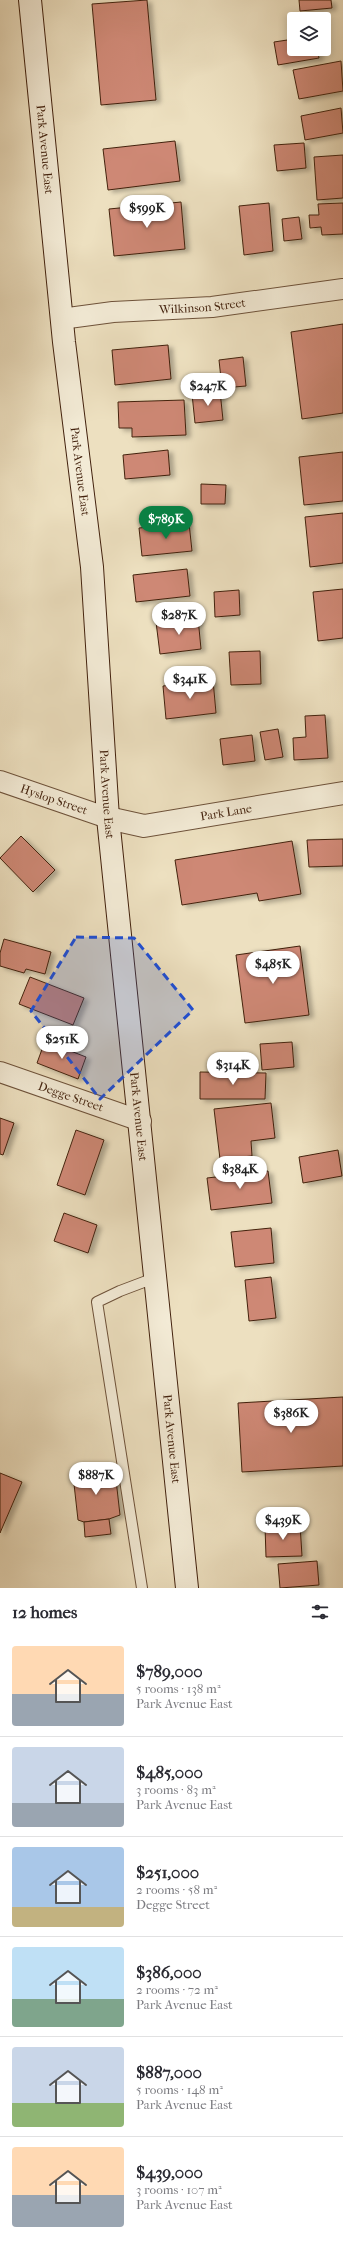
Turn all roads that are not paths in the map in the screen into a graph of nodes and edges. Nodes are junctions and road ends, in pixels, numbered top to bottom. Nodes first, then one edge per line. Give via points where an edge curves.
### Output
1 (30, 0) edge
2 (343, 289) edge
3 (61, 319) junction
4 (0, 781) edge
5 (343, 793) edge
6 (108, 818) junction
7 (0, 1072) edge
8 (141, 1121) junction
9 (156, 1278) junction
10 (142, 1588) edge
11 (187, 1588) edge

1 - 3 main road, Park Avenue East
2 - 3 street, Wilkinson Street via 212,307 112,312
3 - 6 main road, Park Avenue East via 92,567
4 - 6 street, Hyslop Street
5 - 6 main road, Park Lane via 144,826
6 - 8 main road, Park Avenue East
7 - 8 street, Degge Street
8 - 9 main road, Park Avenue East
9 - 10 lane via 97,1302
9 - 11 main road, Park Avenue East

